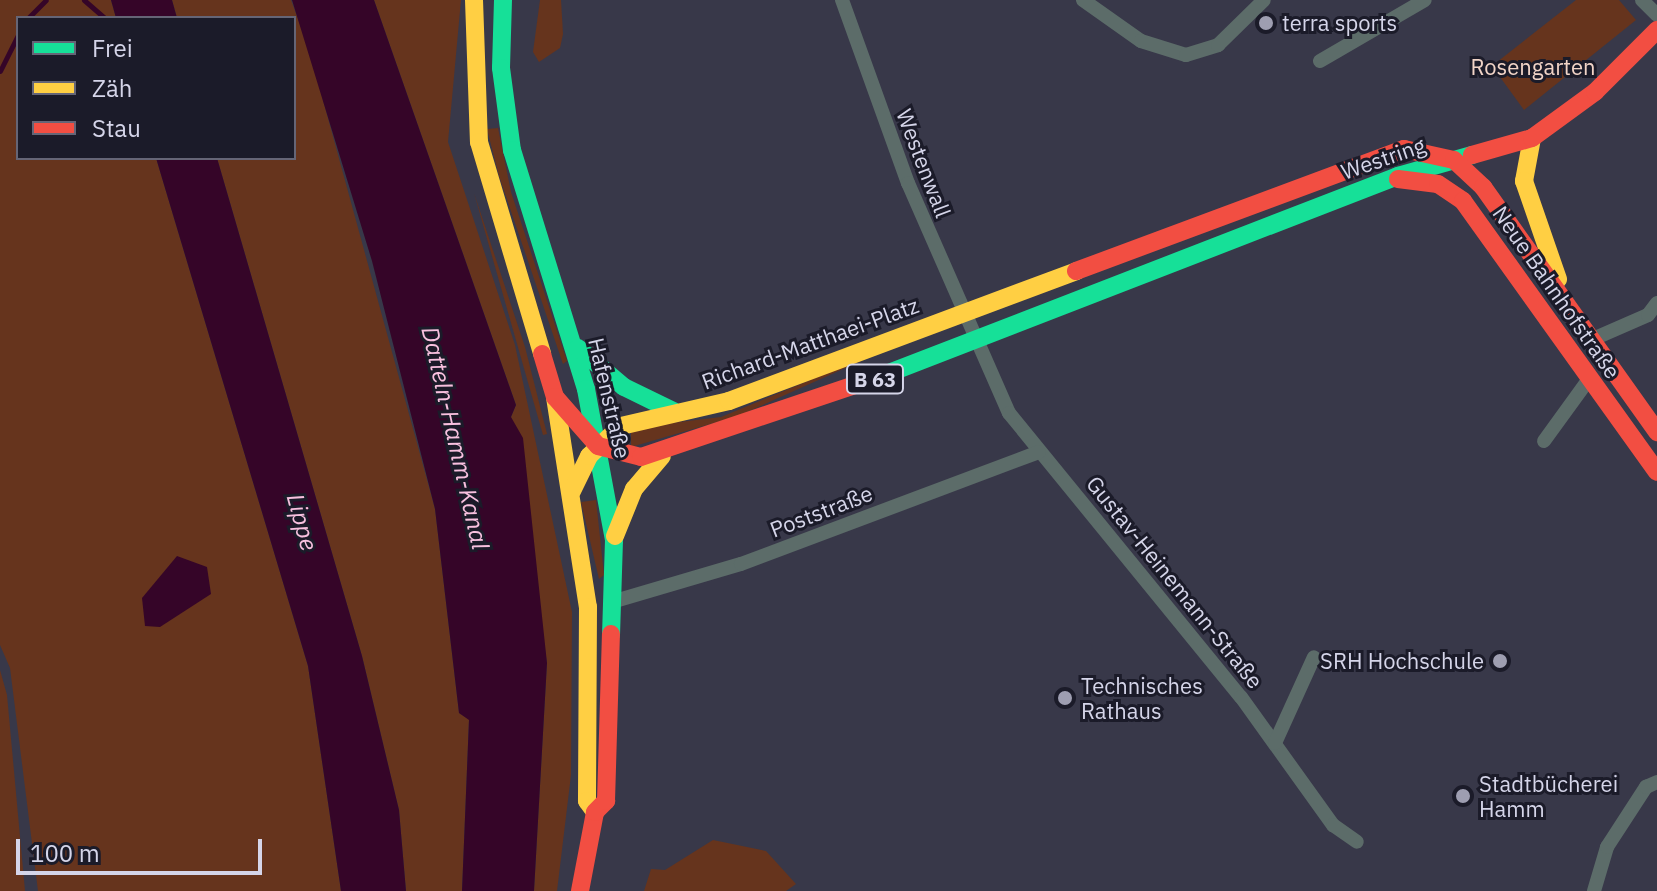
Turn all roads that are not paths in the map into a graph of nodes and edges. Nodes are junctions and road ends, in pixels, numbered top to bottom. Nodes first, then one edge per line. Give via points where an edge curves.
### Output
1 (474, 0) edge
2 (503, 0) edge
3 (842, 0) edge
4 (1083, 0) edge
5 (1264, 0) edge
6 (1425, 0) edge
7 (1642, 0) edge
8 (1657, 15) edge
9 (1657, 30) edge
10 (1320, 61) dead end
11 (1532, 138) junction
12 (1454, 160) junction
13 (1393, 179) junction
14 (1657, 303) edge
15 (1568, 305) junction
16 (962, 315) junction
17 (973, 338) junction
18 (1593, 339) junction
19 (574, 343) junction
20 (1589, 379) junction
21 (555, 397) junction
22 (673, 411) junction
23 (1657, 432) edge
24 (1544, 441) dead end
25 (598, 446) junction
26 (1039, 452) junction
27 (662, 456) junction
28 (1657, 472) edge
29 (572, 491) junction
30 (614, 540) junction
31 (615, 601) junction
32 (1314, 657) dead end
33 (1275, 743) junction
34 (1657, 782) edge
35 (595, 812) junction
36 (1357, 842) dead end
37 (580, 891) edge
38 (1594, 891) edge

1 - 21 main road, Hafenstraße via 479,142
2 - 19 main road, Hafenstraße via 501,68 512,150
3 - 16 street, Westenwall
4 - 5 street via 1150,46 1194,55 1218,45
6 - 10 street
7 - 8 street
9 - 11 main road, B 63 via 1595,92
11 - 12 main road, B 63
11 - 15 main road via 1524,181
12 - 13 main road, Westring / B 63
12 - 15 main road, Neue Bahnhofstraße via 1483,187
12 - 16 main road, Westring / B 63 via 1418,149 1386,153
13 - 17 main road, Westring / B 63
13 - 20 main road, Neue Bahnhofstraße via 1438,184 1463,201
14 - 18 street via 1648,315
15 - 18 main road, Neue Bahnhofstraße
16 - 17 street, Westenwall
16 - 22 main road, Richard-Matthaei-Platz / B 63 via 729,401
17 - 26 street, Gustav-Heinemann-Straße via 1009,413
17 - 27 main road, B 63
18 - 23 main road, Neue Bahnhofstraße
19 - 22 main road via 596,367
19 - 25 main road, Hafenstraße
20 - 24 street
20 - 28 main road, Neue Bahnhofstraße
21 - 25 main road
21 - 29 main road, Hafenstraße
22 - 25 main road, Richard-Matthaei-Platz via 621,426
25 - 27 main road, B 63 via 624,456
25 - 29 main road
25 - 30 main road, Hafenstraße
26 - 31 street, Poststraße via 741,564
26 - 33 street, Gustav-Heinemann-Straße
27 - 30 main road via 634,489
29 - 35 main road, Hafenstraße via 590,645 587,801
30 - 31 main road, Hafenstraße
31 - 35 main road, Hafenstraße via 606,801
32 - 33 street
33 - 36 street, Gustav-Heinemann-Straße via 1339,832
34 - 38 street via 1646,787 1607,847
35 - 37 main road, Hafenstraße

